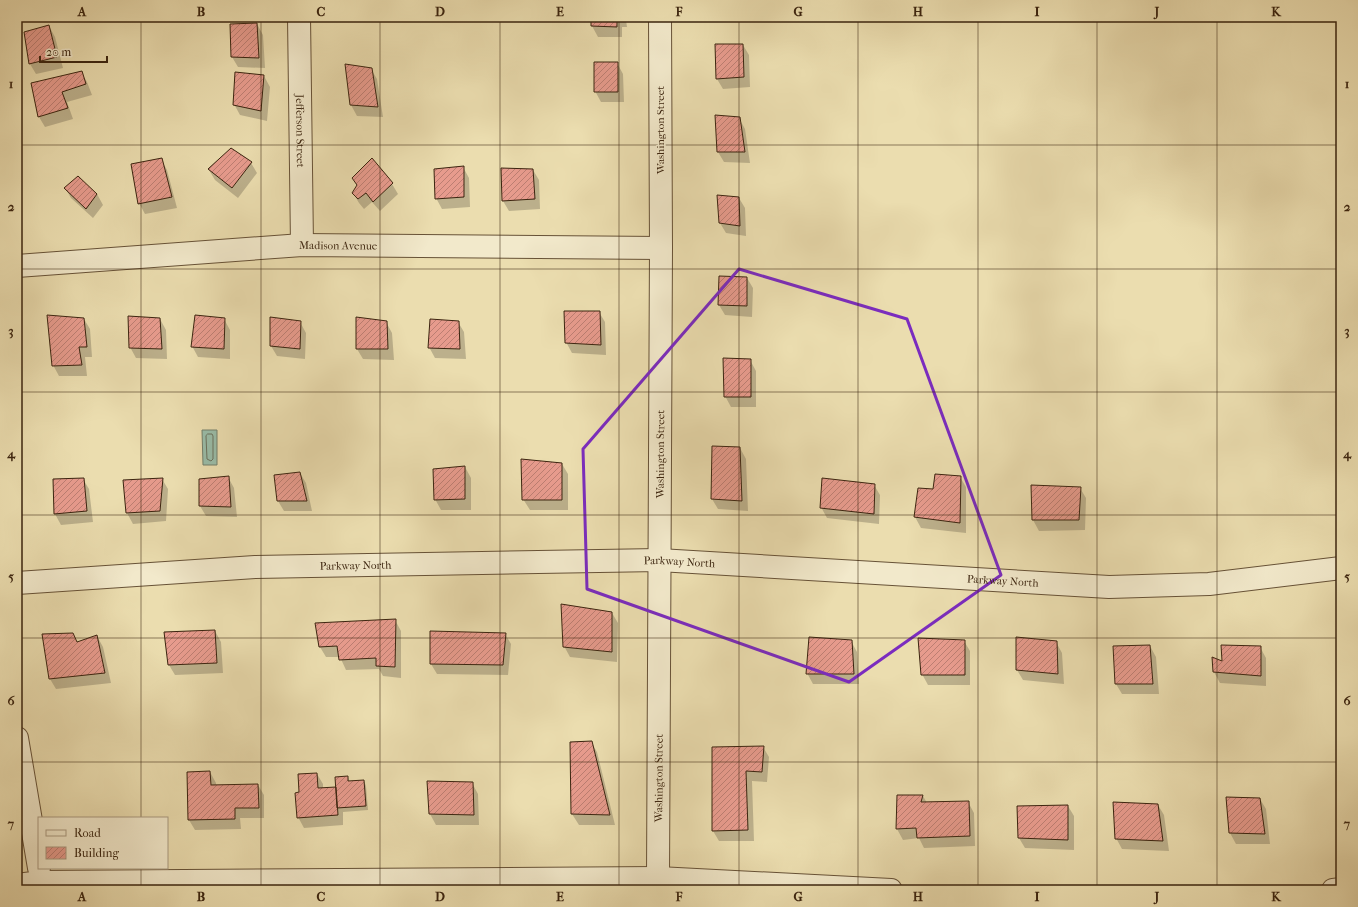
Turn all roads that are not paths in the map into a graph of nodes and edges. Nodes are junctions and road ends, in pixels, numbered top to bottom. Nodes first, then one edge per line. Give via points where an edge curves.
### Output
1 (299, 17) edge
2 (660, 17) edge
3 (302, 245) junction
4 (661, 248) junction
5 (17, 266) edge
6 (659, 560) junction
7 (1341, 568) edge
8 (17, 583) edge
9 (17, 738) edge
10 (38, 861) edge
11 (40, 873) edge
12 (658, 884) edge
13 (17, 885) edge
14 (891, 890) edge
15 (1334, 890) edge
16 (1341, 890) edge

1 - 3 street, Jefferson Street
2 - 4 street, Washington Street
3 - 4 street, Madison Avenue
3 - 5 street, Madison Avenue
4 - 6 street, Washington Street
6 - 7 street, Parkway North via 1109,587 1209,584
6 - 8 street, Parkway North via 254,567
6 - 12 street, Washington Street
9 - 10 street
11 - 12 street
11 - 13 street
12 - 14 street
15 - 16 street

